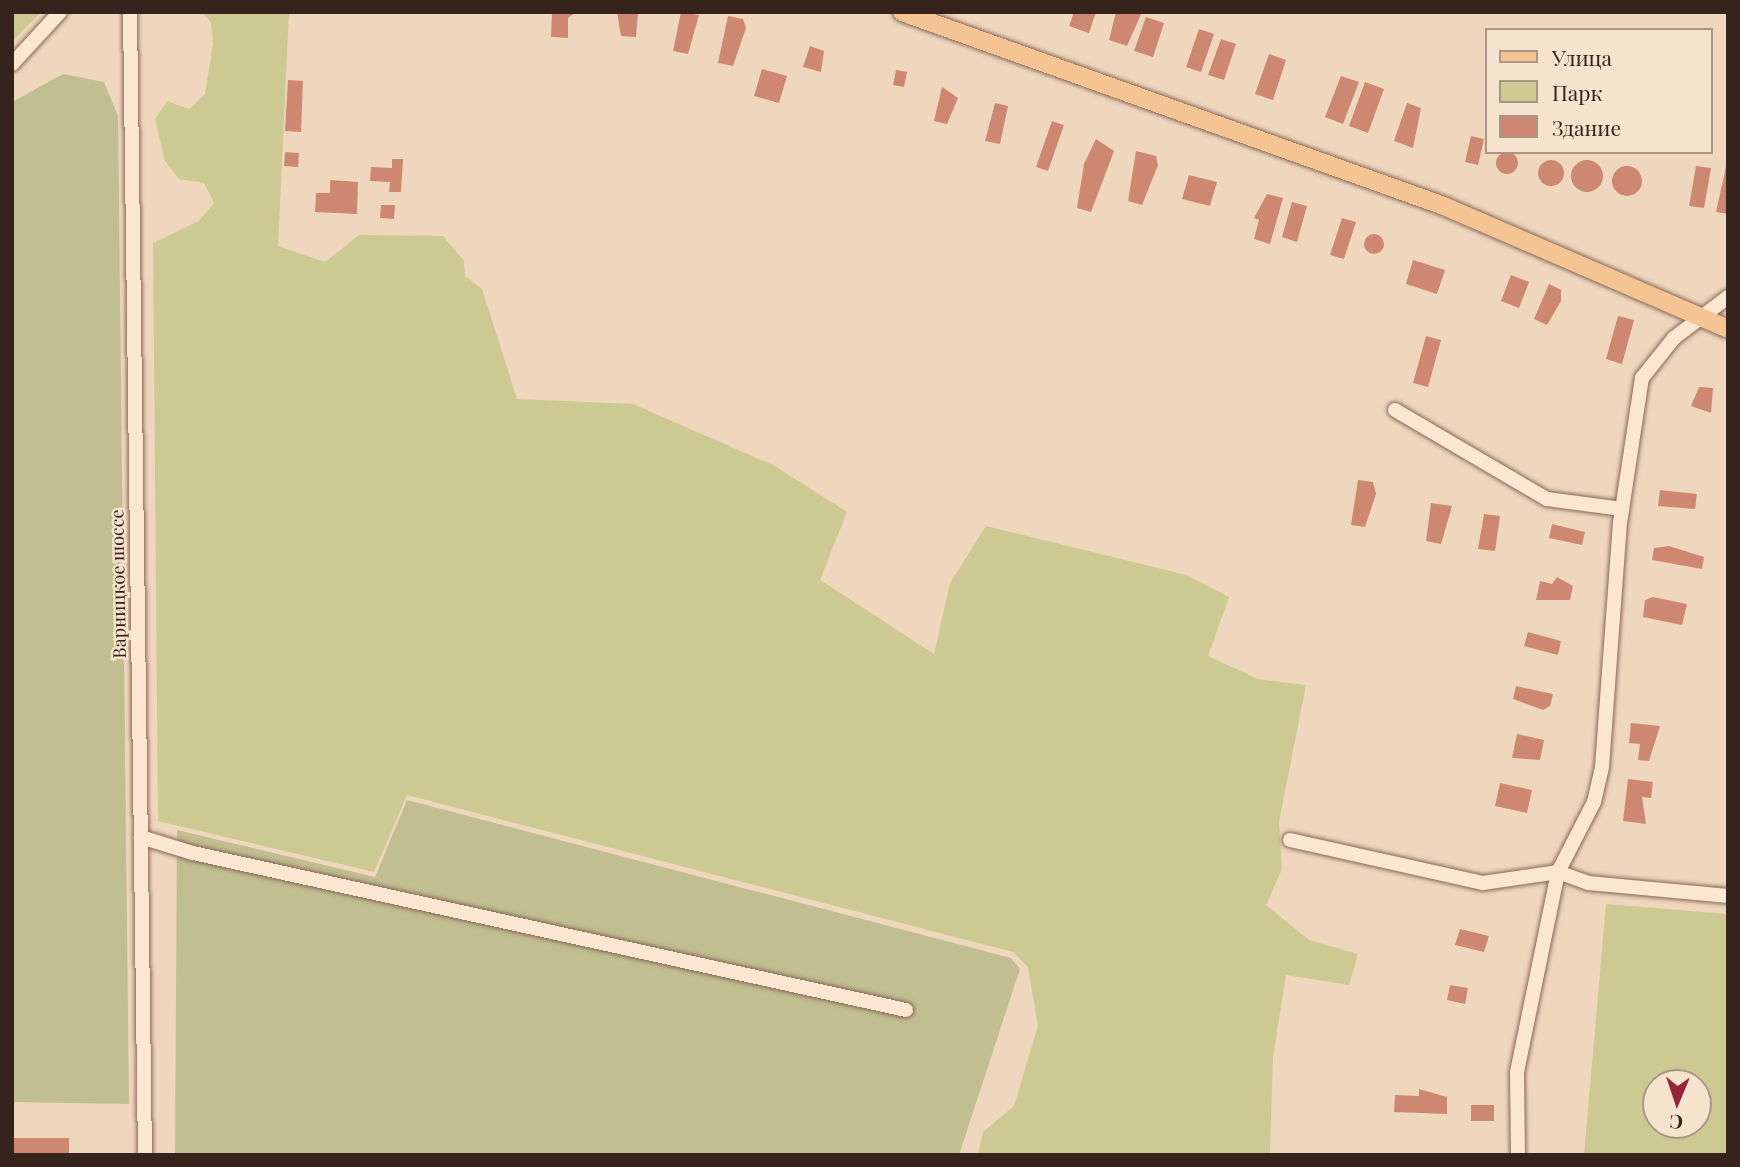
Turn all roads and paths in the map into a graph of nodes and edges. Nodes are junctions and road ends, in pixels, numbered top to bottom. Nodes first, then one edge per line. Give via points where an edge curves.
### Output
1 (60, 12) edge
2 (130, 12) edge
3 (902, 12) edge
4 (12, 64) edge
5 (1728, 297) edge
6 (1700, 317) junction
7 (1728, 329) edge
8 (1395, 410) dead end
9 (1622, 509) junction
10 (141, 836) junction
11 (1290, 839) dead end
12 (1558, 872) junction
13 (1728, 896) edge
14 (906, 1010) dead end
15 (145, 1155) edge
16 (1518, 1155) edge

1 - 4 street
2 - 10 street, Варницкое шоссе
3 - 6 main road via 1444,206
5 - 6 street
6 - 7 main road
6 - 9 street via 1674,338 1642,379
8 - 9 street via 1547,499
9 - 12 street via 1602,766 1594,802
10 - 14 street via 193,853
10 - 15 street, Варницкое шоссе
11 - 12 street via 1483,883
12 - 13 street via 1588,883
12 - 16 street via 1517,1072

